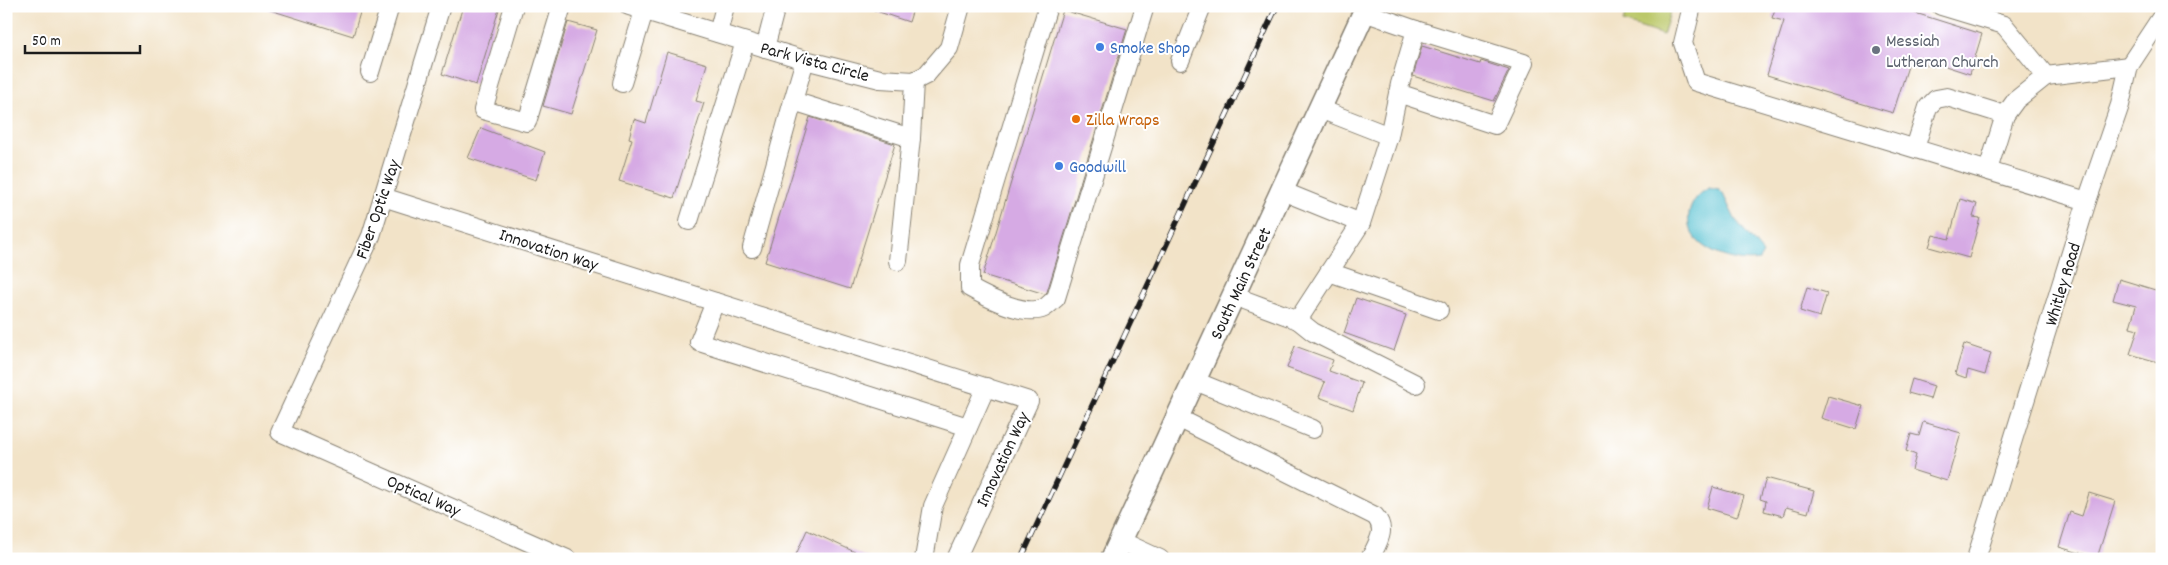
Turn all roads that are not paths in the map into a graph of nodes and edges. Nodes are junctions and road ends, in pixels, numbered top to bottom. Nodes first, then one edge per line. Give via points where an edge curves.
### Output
1 (390, 6) edge
2 (441, 6) edge
3 (514, 6) edge
4 (562, 6) edge
5 (725, 6) edge
6 (776, 6) edge
7 (961, 6) edge
8 (1048, 6) edge
9 (1145, 6) edge
10 (1202, 6) edge
11 (1692, 6) edge
12 (1941, 6) edge
13 (637, 8) edge
14 (1365, 9) edge
15 (2162, 16) edge
16 (1416, 30) junction
17 (718, 33) junction
18 (745, 42) junction
19 (765, 48) junction
20 (805, 60) junction
21 (1180, 61) dead end
22 (2129, 66) junction
23 (370, 72) dead end
24 (2046, 76) junction
25 (914, 80) junction
26 (622, 83) dead end
27 (1398, 93) junction
28 (793, 101) junction
29 (1320, 109) junction
30 (2005, 115) junction
31 (1389, 136) junction
32 (911, 138) junction
33 (1915, 148) junction
34 (1988, 170) junction
35 (1282, 191) junction
36 (383, 197) junction
37 (2087, 201) junction
38 (690, 222) dead end
39 (1361, 223) junction
40 (752, 248) dead end
41 (898, 261) dead end
42 (1329, 272) junction
43 (1234, 296) junction
44 (715, 302) junction
45 (1439, 310) dead end
46 (1298, 320) junction
47 (1195, 381) junction
48 (1416, 384) dead end
49 (986, 388) junction
50 (1178, 418) junction
51 (968, 428) junction
52 (1313, 429) dead end
53 (280, 432) joint
54 (1117, 550) edge
55 (567, 559) edge
56 (924, 559) edge
57 (956, 559) edge
58 (1160, 559) edge
59 (1370, 559) edge
60 (1976, 559) edge

1 - 23 street
2 - 36 street, Fiber Optic Way
3 - 4 street via 483,110 527,122
5 - 17 street
6 - 19 street
7 - 25 street via 949,48 926,75
8 - 9 street via 970,265 970,288 991,300 1018,309 1042,309 1056,298
10 - 21 street
11 - 33 street via 1684,43 1696,82
12 - 24 street via 2004,25
13 - 17 street, Park Vista Circle
13 - 26 street
14 - 16 street
14 - 29 main road, South Main Street
15 - 22 street, Whitley Road
16 - 27 street
16 - 27 street via 1524,63 1496,126
17 - 18 street, Park Vista Circle
18 - 19 street, Park Vista Circle
18 - 38 street
19 - 20 street, Park Vista Circle
20 - 25 street, Park Vista Circle via 880,79
20 - 28 street
22 - 24 street
22 - 37 street, Whitley Road via 2120,105
24 - 30 street via 2016,100
25 - 32 street
27 - 31 street
28 - 32 street
28 - 40 street
29 - 31 street
29 - 35 main road, South Main Street
30 - 33 street via 1947,97 1936,99 1928,107
30 - 34 street
31 - 39 street
32 - 41 street
33 - 34 street
34 - 37 street
35 - 39 street
35 - 43 main road, South Main Street
36 - 44 street, Innovation Way
36 - 53 street, Fiber Optic Way via 371,236
37 - 60 street, Whitley Road
39 - 42 street
42 - 45 street
42 - 46 street
43 - 46 street
43 - 47 main road, South Main Street
44 - 49 street, Innovation Way
44 - 51 street via 699,342
46 - 48 street via 1313,332
47 - 50 main road, South Main Street
47 - 52 street
49 - 51 street
49 - 57 street, Innovation Way via 1029,401
50 - 54 main road, South Main Street
50 - 59 street via 1375,516 1382,530
51 - 56 street via 932,506
53 - 55 street, Optical Way
54 - 58 street

